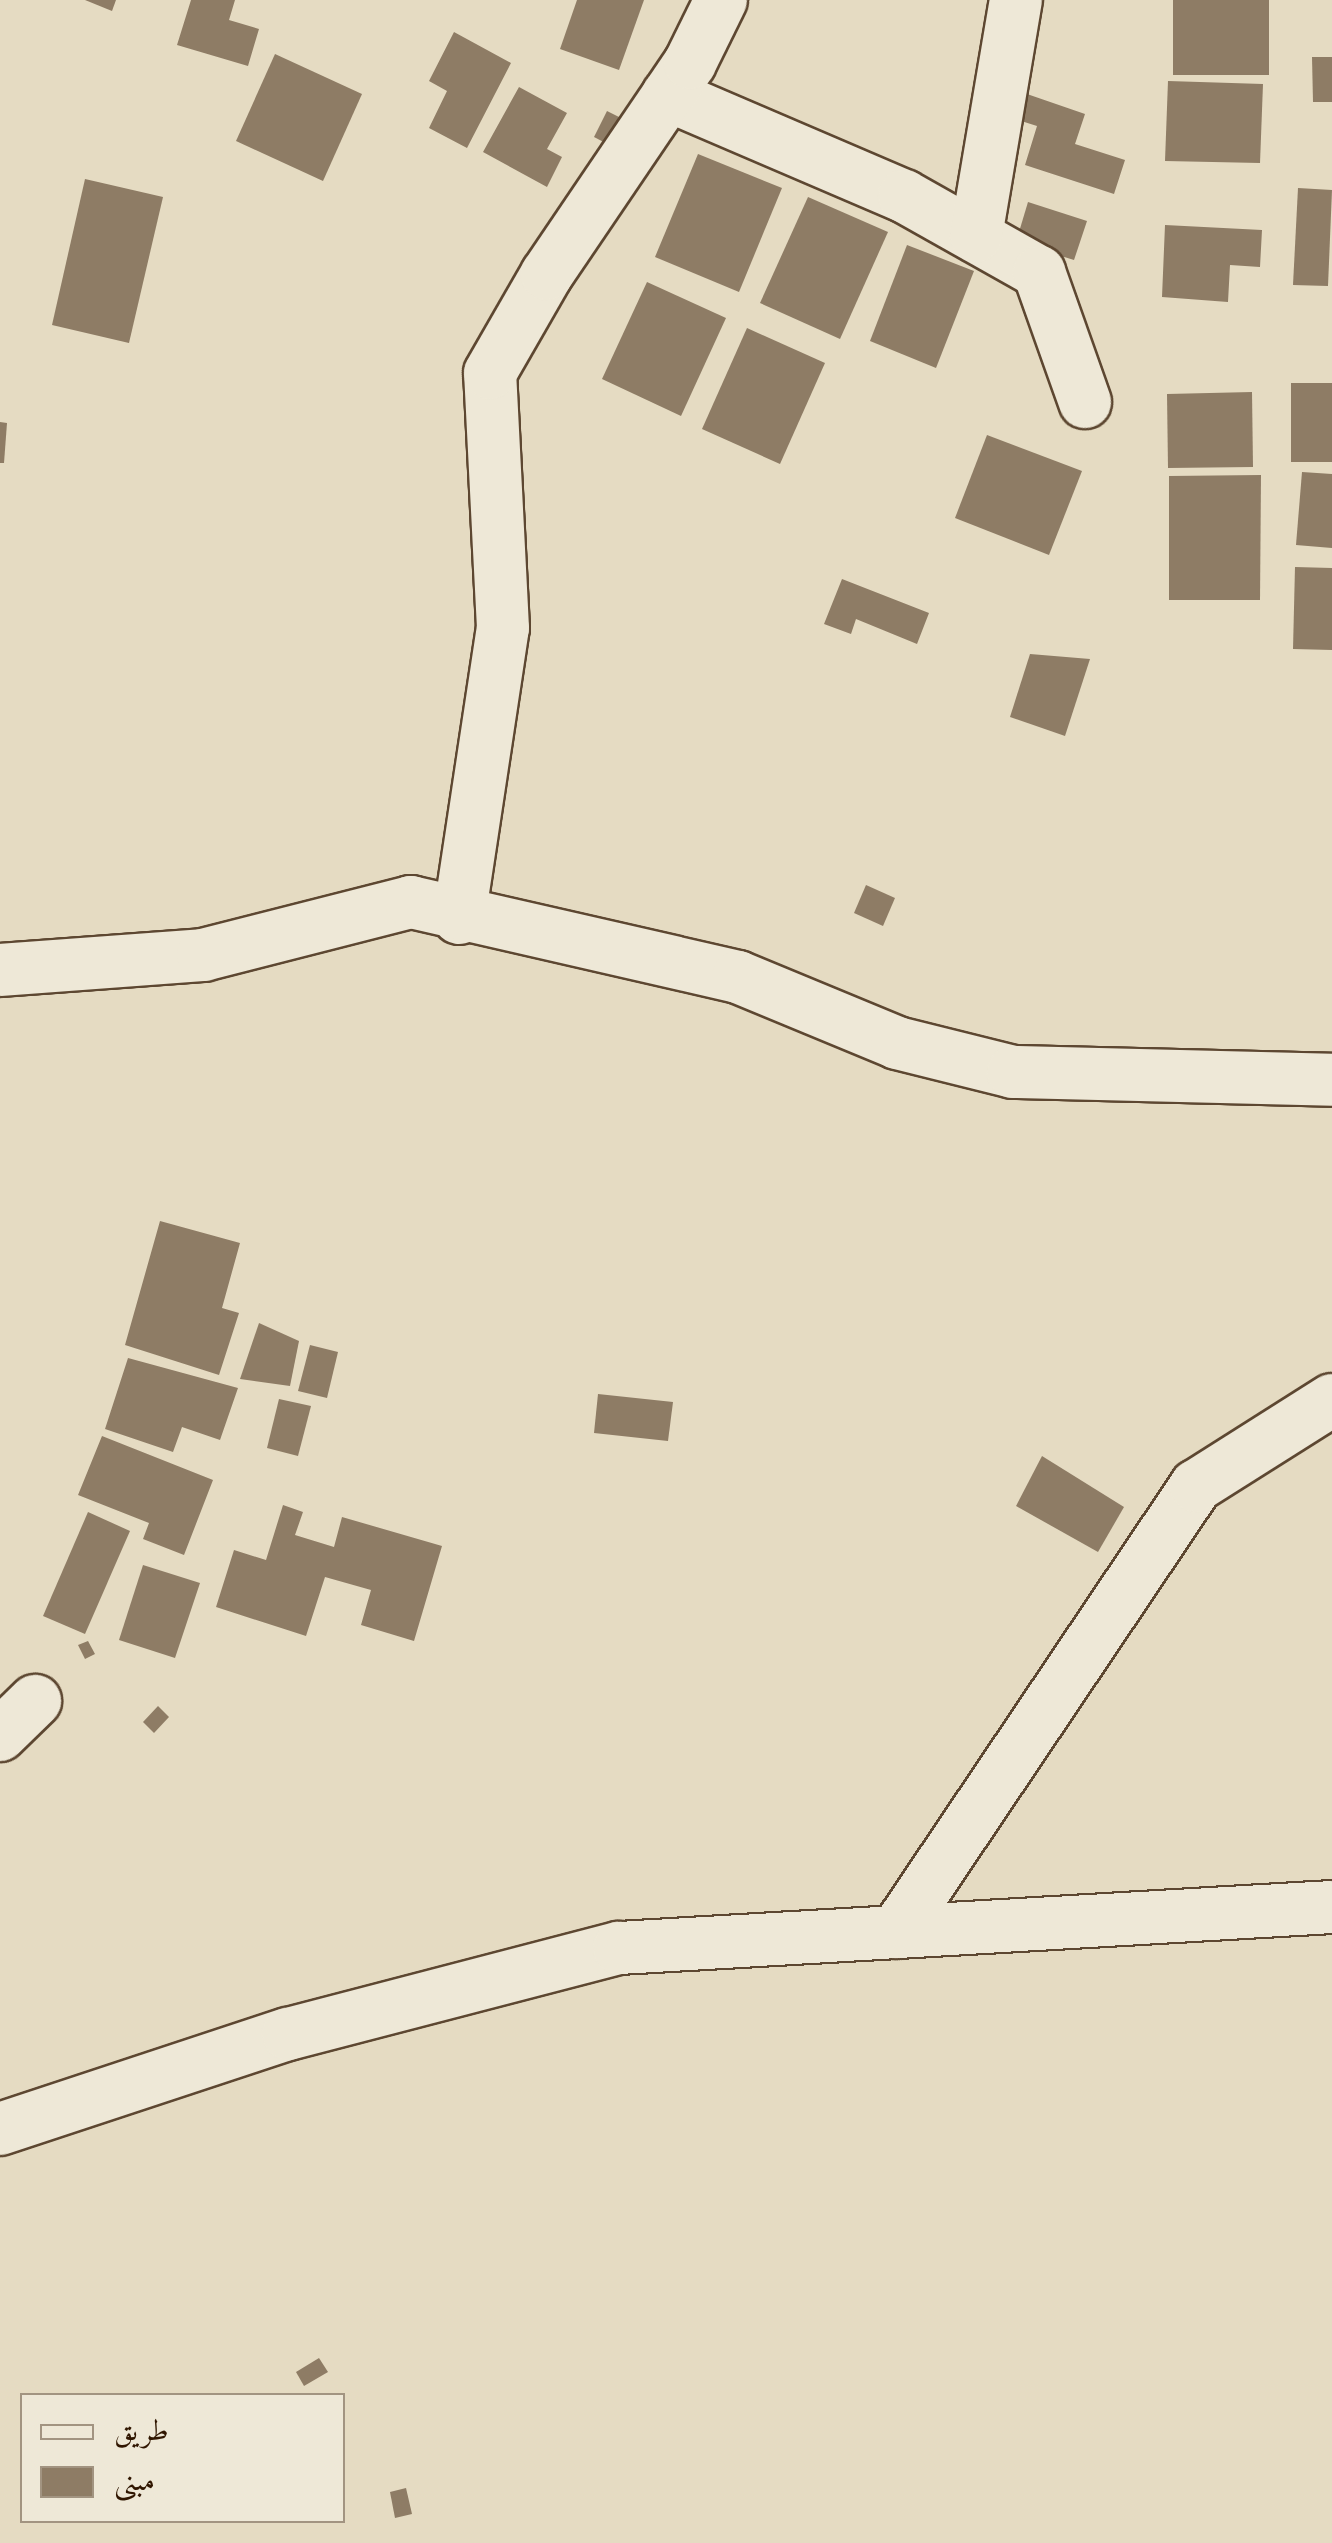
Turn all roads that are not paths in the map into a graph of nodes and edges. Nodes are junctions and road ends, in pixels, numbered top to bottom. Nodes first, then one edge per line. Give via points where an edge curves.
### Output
1 (721, 0) edge
2 (1016, 0) edge
3 (668, 95) junction
4 (976, 236) junction
5 (1085, 402) dead end
6 (460, 918) junction
7 (0, 970) edge
8 (1332, 1080) edge
9 (1332, 1400) edge
10 (1332, 1907) edge
11 (896, 1932) junction
12 (0, 2129) edge

1 - 3 street
2 - 4 street
3 - 4 street via 904,196
3 - 6 street via 547,274 490,373 503,628
4 - 5 street via 1040,272
6 - 7 street via 411,902 203,955
6 - 8 street via 738,977 897,1043 1013,1072
9 - 11 street via 1196,1486
10 - 11 street
11 - 12 street via 619,1948 288,2034

